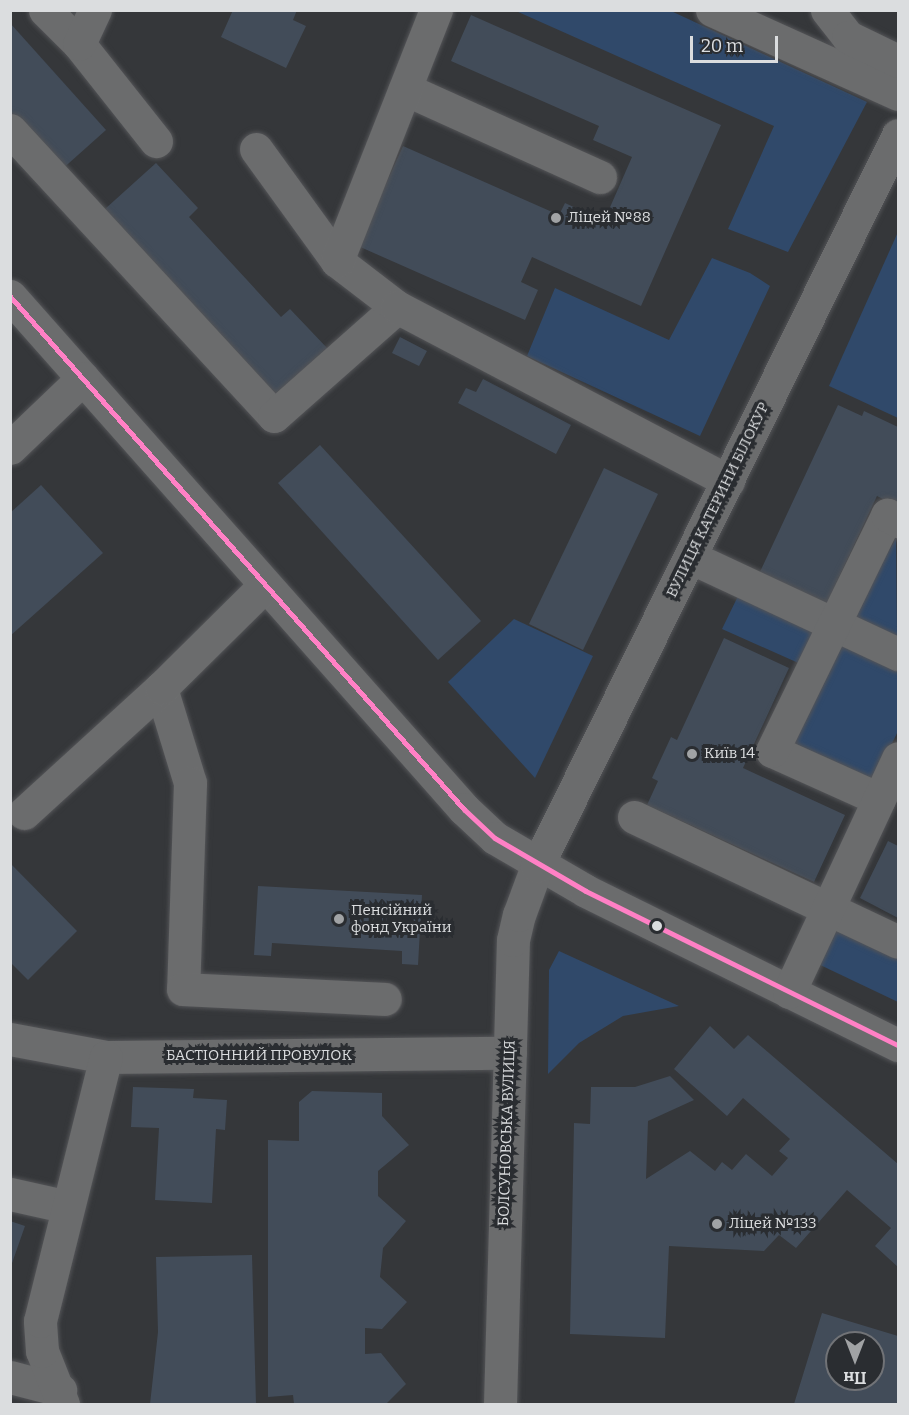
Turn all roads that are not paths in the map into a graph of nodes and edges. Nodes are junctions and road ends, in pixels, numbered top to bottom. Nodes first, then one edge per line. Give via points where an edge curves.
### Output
1 (45, 10) edge
2 (95, 10) edge
3 (436, 10) edge
4 (712, 10) edge
5 (827, 10) edge
6 (80, 45) junction
7 (898, 61) edge
8 (405, 89) junction
9 (898, 94) edge
10 (10, 130) edge
11 (898, 135) edge
12 (156, 141) dead end
13 (256, 149) dead end
14 (600, 177) dead end
15 (337, 261) junction
16 (10, 296) edge
17 (397, 307) junction
18 (83, 378) junction
19 (10, 448) edge
20 (728, 481) junction
21 (898, 520) edge
22 (690, 557) junction
23 (265, 585) junction
24 (835, 623) junction
25 (898, 654) edge
26 (160, 688) junction
27 (898, 758) edge
28 (879, 799) junction
29 (24, 813) dead end
30 (634, 817) dead end
31 (537, 866) junction
32 (828, 908) junction
33 (898, 942) edge
34 (789, 992) junction
35 (385, 999) dead end
36 (10, 1039) edge
37 (898, 1045) edge
38 (510, 1053) junction
39 (106, 1057) junction
40 (10, 1194) edge
41 (68, 1207) junction
42 (10, 1377) edge
43 (61, 1397) edge
44 (501, 1404) edge

1 - 6 street
2 - 6 street
3 - 8 street
4 - 9 street
5 - 7 street via 848,37
6 - 12 street
8 - 14 street
8 - 15 street
10 - 17 street via 274,416
11 - 20 street, ВУЛИЦЯ КАТЕРИНИ БІЛОКУР
13 - 15 street
15 - 17 street
16 - 18 street
17 - 20 street
18 - 19 street
18 - 23 street
20 - 22 street, ВУЛИЦЯ КАТЕРИНИ БІЛОКУР
21 - 24 street via 886,515
22 - 24 street
22 - 31 street, ВУЛИЦЯ КАТЕРИНИ БІЛОКУР
23 - 26 street
23 - 31 street via 464,809 495,838
24 - 25 street
24 - 28 street via 772,751
26 - 29 street
26 - 35 street via 190,783 183,989
27 - 28 street
28 - 32 street
30 - 32 street
31 - 34 street
31 - 38 street, БОЛСУНОВСЬКА ВУЛИЦЯ via 513,940
32 - 33 street
32 - 34 street
34 - 37 street
36 - 39 street, БАСТІОННИЙ ПРОВУЛОК
38 - 39 street, БАСТІОННИЙ ПРОВУЛОК
38 - 44 street, БОЛСУНОВСЬКА ВУЛИЦЯ
39 - 41 street
40 - 41 street
41 - 43 street via 40,1322 42,1351
42 - 43 street

